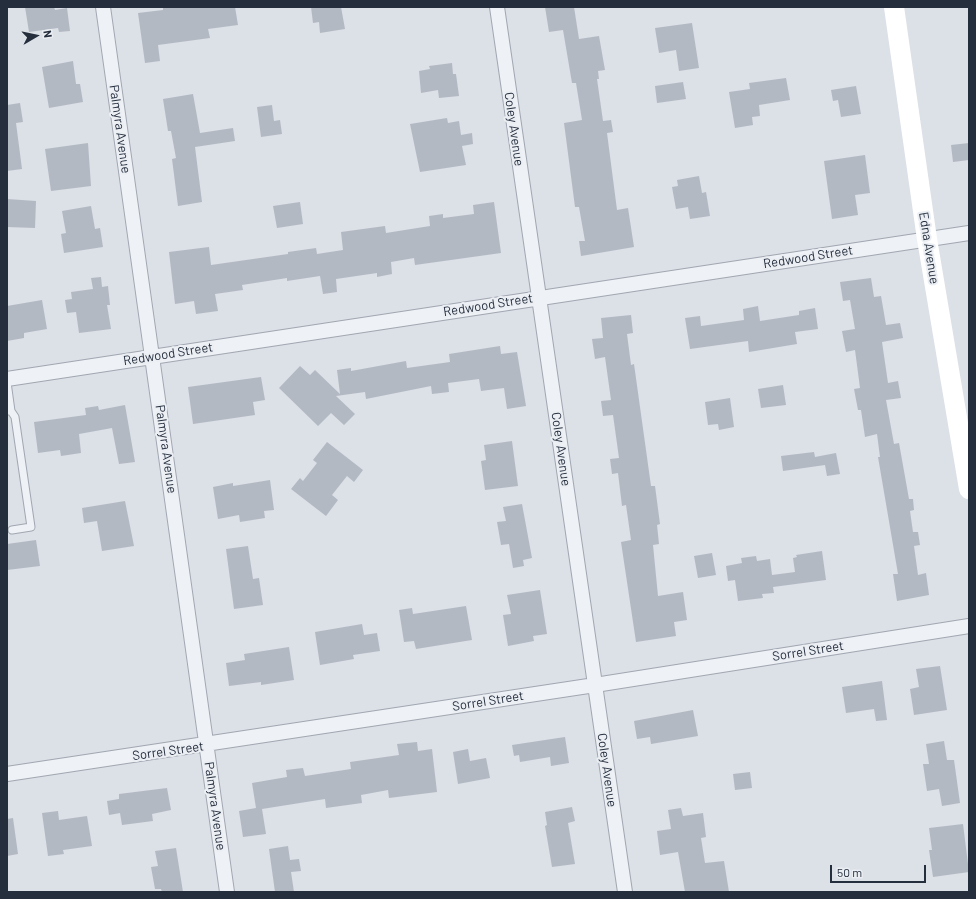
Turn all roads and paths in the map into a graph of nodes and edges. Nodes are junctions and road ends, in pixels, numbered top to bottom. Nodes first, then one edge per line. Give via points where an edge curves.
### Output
1 (103, 7) edge
2 (497, 7) edge
3 (894, 7) edge
4 (969, 232) edge
5 (927, 239) junction
6 (538, 298) junction
7 (153, 357) junction
8 (7, 381) edge
9 (9, 411) edge
10 (969, 489) edge
11 (12, 530) dead end
12 (969, 626) edge
13 (595, 685) junction
14 (207, 745) junction
15 (7, 774) edge
16 (227, 892) edge
17 (624, 892) edge

1 - 7 street, Palmyra Avenue
2 - 6 street, Coley Avenue
3 - 5 street, Edna Avenue
4 - 5 street, Redwood Street
5 - 6 street, Redwood Street
5 - 10 street, Edna Avenue
6 - 7 street, Redwood Street
6 - 13 street, Coley Avenue
7 - 8 street, Redwood Street
7 - 14 street, Palmyra Avenue
8 - 9 lane
9 - 11 lane via 15,417 31,527
12 - 13 street, Sorrel Street
13 - 14 street, Sorrel Street
13 - 17 street, Coley Avenue
14 - 15 street, Sorrel Street
14 - 16 street, Palmyra Avenue

